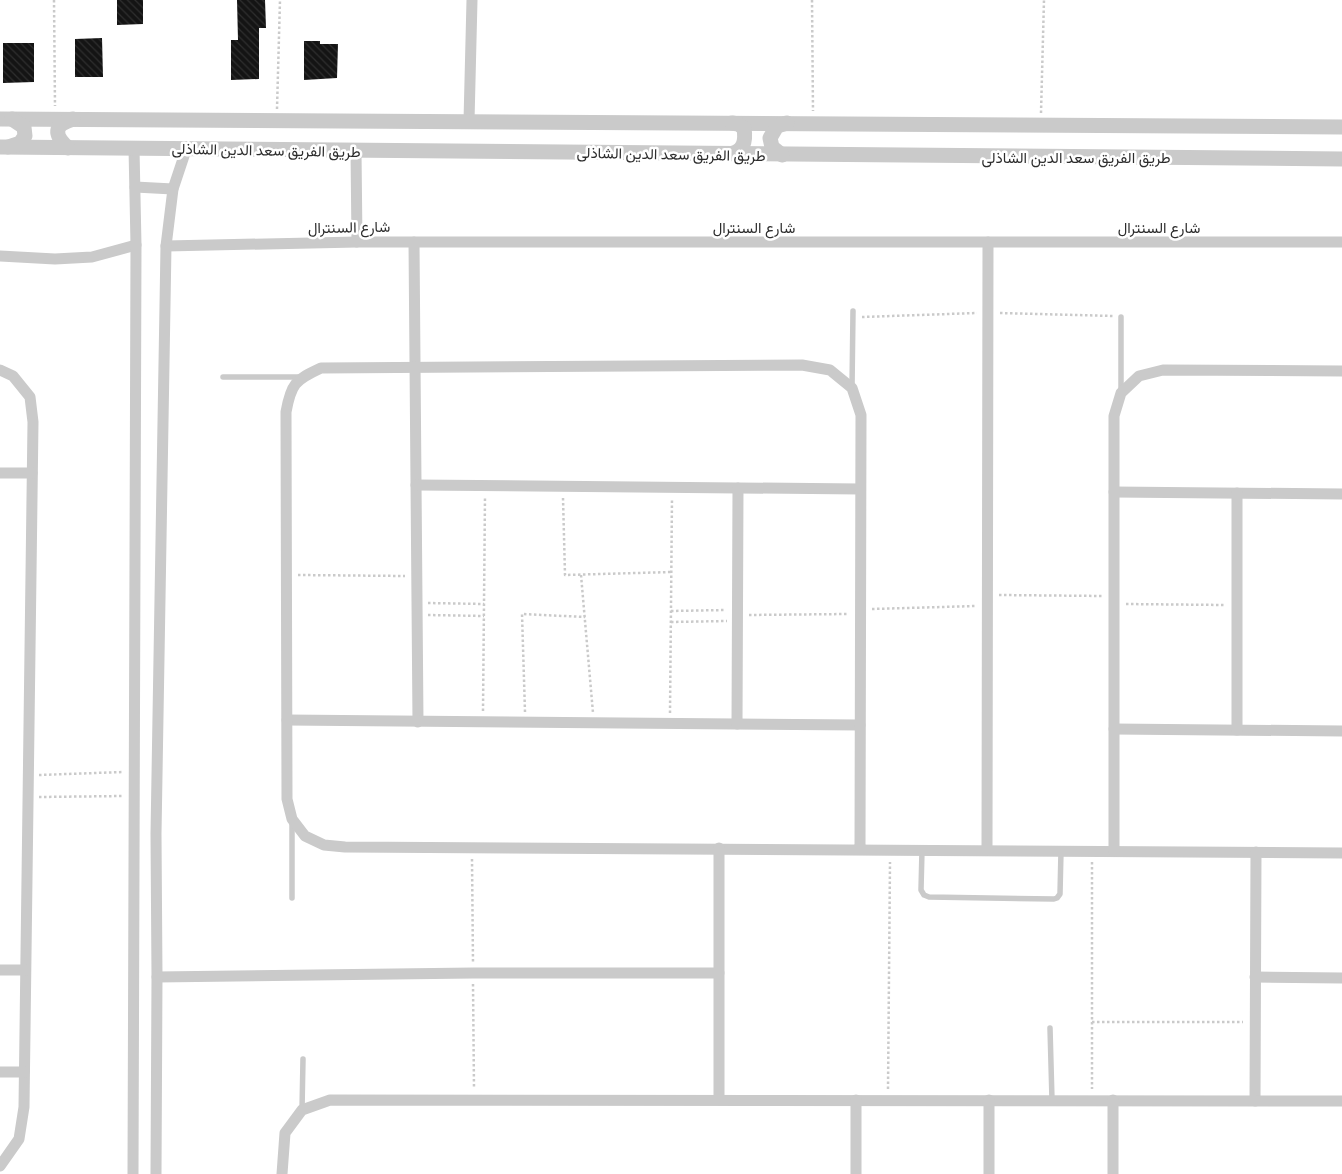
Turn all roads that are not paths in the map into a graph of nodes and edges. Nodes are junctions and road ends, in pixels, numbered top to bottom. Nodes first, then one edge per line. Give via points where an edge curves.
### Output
1 (472, 0) edge
2 (6, 119) edge
3 (73, 119) junction
4 (469, 121) junction
5 (728, 122) junction
6 (789, 123) junction
7 (1342, 127) edge
8 (4, 148) edge
9 (68, 148) junction
10 (134, 148) junction
11 (186, 150) junction
12 (356, 151) junction
13 (725, 154) junction
14 (782, 155) junction
15 (1342, 159) edge
16 (135, 187) junction
17 (173, 189) junction
18 (358, 242) junction
19 (414, 242) junction
20 (988, 242) junction
21 (1342, 242) edge
22 (136, 245) junction
23 (166, 246) junction
24 (0, 256) edge
25 (853, 311) dead end
26 (1121, 317) dead end
27 (415, 368) junction
28 (0, 370) edge
29 (1342, 371) edge
30 (223, 377) dead end
31 (302, 377) junction
32 (852, 388) junction
33 (1121, 393) junction
34 (0, 473) edge
35 (32, 473) junction
36 (416, 485) junction
37 (738, 488) junction
38 (860, 489) junction
39 (1114, 492) junction
40 (1237, 493) junction
41 (1342, 494) edge
42 (287, 720) junction
43 (418, 722) junction
44 (737, 724) junction
45 (860, 725) junction
46 (1114, 729) junction
47 (1237, 730) junction
48 (1342, 731) edge
49 (292, 819) junction
50 (719, 848) junction
51 (860, 849) junction
52 (922, 850) junction
53 (988, 850) junction
54 (1061, 850) junction
55 (1114, 851) junction
56 (1256, 852) junction
57 (1342, 852) edge
58 (292, 898) dead end
59 (0, 970) edge
60 (25, 970) junction
61 (719, 973) junction
62 (157, 977) junction
63 (1256, 977) junction
64 (1342, 978) edge
65 (1050, 1028) dead end
66 (303, 1059) dead end
67 (0, 1072) edge
68 (24, 1072) junction
69 (719, 1100) junction
70 (856, 1100) junction
71 (989, 1100) junction
72 (1052, 1100) junction
73 (1113, 1100) junction
74 (1255, 1101) junction
75 (1342, 1101) edge
76 (302, 1110) junction
77 (0, 1166) edge
78 (133, 1174) edge
79 (156, 1174) edge
80 (282, 1174) edge
81 (856, 1174) edge
82 (989, 1174) edge
83 (1113, 1174) edge

1 - 4 street
2 - 3 street, طريق الفريق سعد الدين الشاذلى
2 - 8 street via 24,126 25,136 20,143
3 - 4 street, طريق الفريق سعد الدين الشاذلى
3 - 9 street via 66,121 57,132 58,138
4 - 5 street, طريق الفريق سعد الدين الشاذلى
5 - 6 street, طريق الفريق سعد الدين الشاذلى
5 - 13 street via 744,128 745,141 738,151
6 - 7 street, طريق الفريق سعد الدين الشاذلى
6 - 14 street via 777,126 770,138 772,147
8 - 9 street, طريق الفريق سعد الدين الشاذلى
9 - 10 street, طريق الفريق سعد الدين الشاذلى
10 - 11 street, طريق الفريق سعد الدين الشاذلى
10 - 16 street
11 - 12 street, طريق الفريق سعد الدين الشاذلى
11 - 17 street
12 - 13 street, طريق الفريق سعد الدين الشاذلى
12 - 18 street
13 - 14 street, طريق الفريق سعد الدين الشاذلى
14 - 15 street, طريق الفريق سعد الدين الشاذلى
16 - 17 street
16 - 22 street
17 - 23 street
18 - 19 street, شارع السنترال
18 - 23 street, شارع السنترال
19 - 20 street, شارع السنترال
19 - 27 street
20 - 21 street, شارع السنترال
20 - 53 street
22 - 24 street via 92,257
22 - 78 street
23 - 62 street via 156,824
25 - 32 lane
26 - 33 lane
27 - 31 street via 321,368
27 - 32 street via 802,365 830,370
27 - 36 street
28 - 35 street via 13,376 30,397
29 - 33 street via 1163,370 1139,376
30 - 31 lane
31 - 42 street via 290,392 286,412
32 - 38 street via 861,415
33 - 39 street via 1114,416
34 - 35 street
35 - 60 street
36 - 37 street
36 - 43 street
37 - 38 street
37 - 44 street
38 - 45 street
39 - 40 street
39 - 46 street
40 - 41 street
40 - 47 street
42 - 43 street
42 - 49 street via 287,799
43 - 44 street
44 - 45 street
45 - 51 street
46 - 47 street
46 - 55 street
47 - 48 street
49 - 50 street via 305,836 331,846
49 - 58 lane
50 - 51 street
50 - 61 street
51 - 52 street
52 - 53 street
52 - 54 lane via 921,890 924,895 1054,899 1060,894
53 - 54 street
54 - 55 street
55 - 56 street
56 - 57 street
56 - 63 street
59 - 60 street
60 - 68 street
61 - 62 street
61 - 69 street
62 - 79 street
63 - 64 street
63 - 74 street
65 - 72 lane
66 - 76 lane
67 - 68 street
68 - 77 street via 20,1139
69 - 70 street
69 - 76 street via 330,1100
70 - 71 street
70 - 81 street
71 - 72 street
71 - 82 street
72 - 73 street
73 - 74 street
73 - 83 street
74 - 75 street
76 - 80 street via 285,1133

